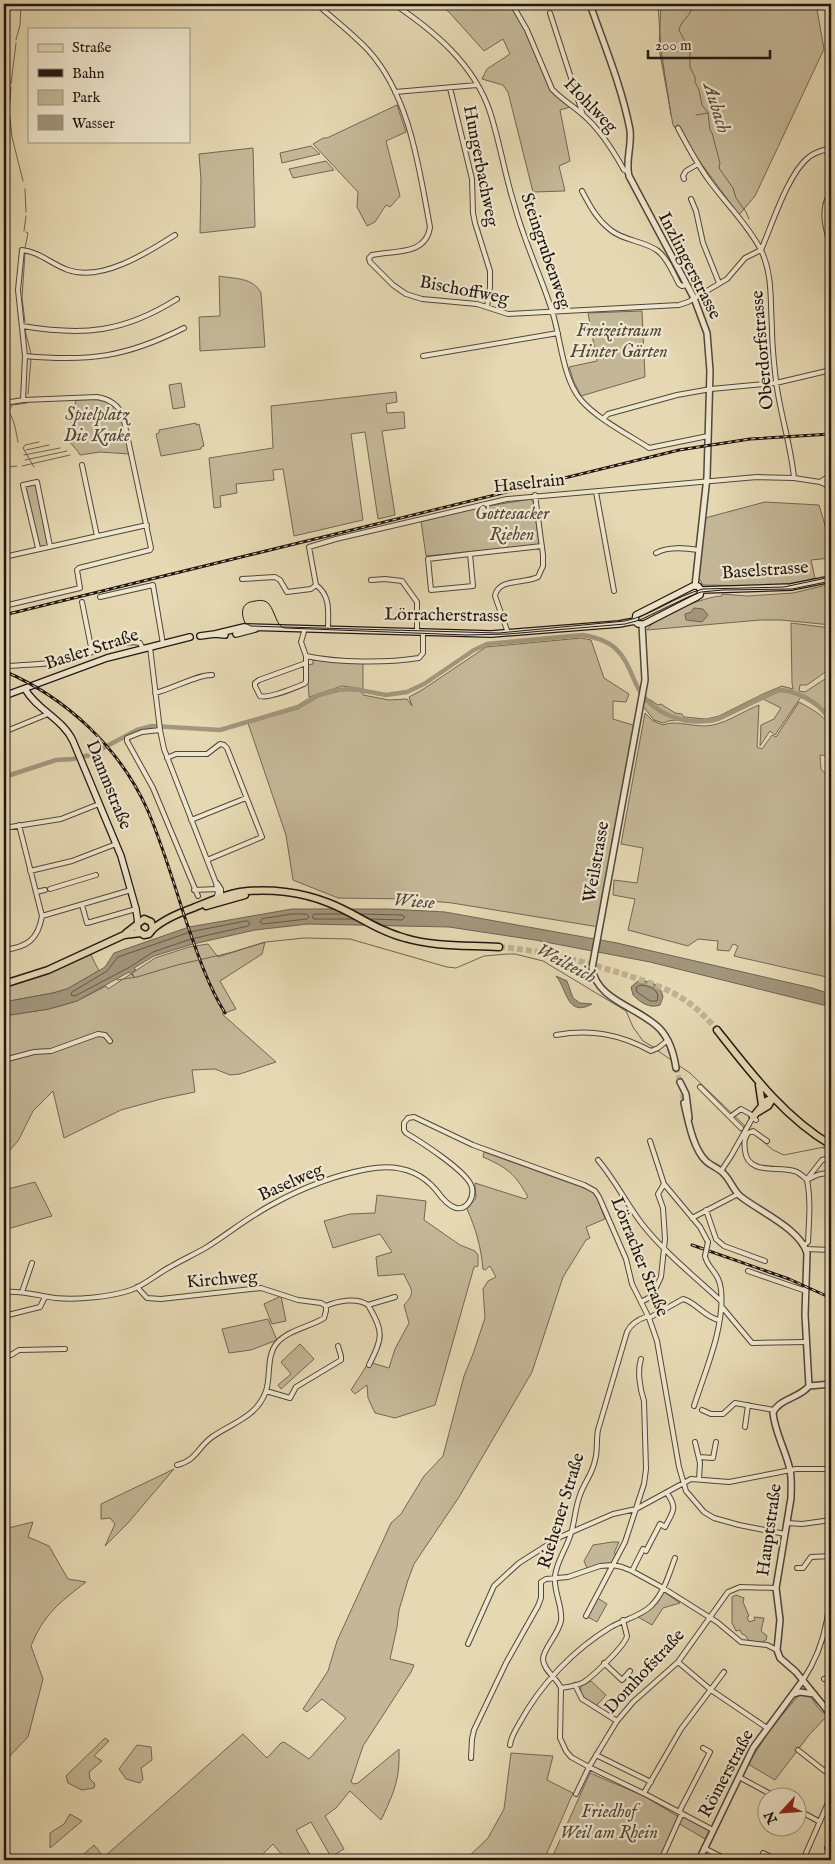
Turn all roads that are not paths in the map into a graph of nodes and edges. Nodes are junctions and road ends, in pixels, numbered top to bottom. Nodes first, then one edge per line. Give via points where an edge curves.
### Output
1 (394, 4) edge
2 (512, 4) edge
3 (590, 4) edge
4 (320, 7) dead end
5 (550, 13) dead end
6 (477, 85) junction
7 (450, 88) junction
8 (395, 92) junction
9 (583, 115) junction
10 (678, 128) dead end
11 (831, 148) edge
12 (698, 164) junction
13 (627, 171) junction
14 (684, 179) dead end
15 (582, 191) dead end
16 (831, 191) edge
17 (691, 199) dead end
18 (175, 235) dead end
19 (831, 249) edge
20 (761, 250) junction
21 (719, 283) junction
22 (687, 285) junction
23 (694, 298) junction
24 (177, 299) dead end
25 (487, 307) junction
26 (552, 311) junction
27 (22, 326) junction
28 (184, 328) dead end
29 (558, 332) junction
30 (25, 356) junction
31 (423, 356) dead end
32 (831, 370) edge
33 (776, 384) junction
34 (709, 390) junction
35 (23, 400) junction
36 (4, 403) edge
37 (604, 418) junction
38 (708, 436) junction
39 (82, 464) dead end
40 (831, 475) edge
41 (794, 478) junction
42 (706, 482) junction
43 (820, 482) junction
44 (831, 487) edge
45 (596, 492) junction
46 (536, 495) junction
47 (147, 525) junction
48 (97, 536) junction
49 (50, 546) junction
50 (542, 546) junction
51 (38, 548) junction
52 (698, 550) junction
53 (656, 553) dead end
54 (470, 554) junction
55 (4, 557) edge
56 (242, 579) dead end
57 (831, 579) edge
58 (371, 580) dead end
59 (316, 585) junction
60 (695, 586) junction
61 (702, 590) junction
62 (614, 591) dead end
63 (100, 597) dead end
64 (82, 602) dead end
65 (4, 606) edge
66 (635, 620) junction
67 (642, 625) junction
68 (305, 628) junction
69 (255, 629) junction
70 (328, 629) junction
71 (420, 632) junction
72 (508, 633) junction
73 (236, 634) dead end
74 (200, 636) dead end
75 (190, 637) dead end
76 (163, 644) junction
77 (147, 648) junction
78 (92, 652) junction
79 (306, 656) junction
80 (4, 660) edge
81 (306, 664) junction
82 (212, 675) dead end
83 (25, 689) junction
84 (155, 693) junction
85 (4, 695) edge
86 (48, 714) junction
87 (159, 727) junction
88 (4, 732) edge
89 (167, 758) junction
90 (246, 798) junction
91 (99, 804) junction
92 (192, 820) junction
93 (20, 825) junction
94 (4, 828) edge
95 (116, 844) junction
96 (207, 860) junction
97 (30, 871) junction
98 (96, 875) dead end
99 (216, 883) junction
100 (50, 889) dead end
101 (217, 889) junction
102 (44, 890) dead end
103 (131, 890) junction
104 (194, 890) junction
105 (36, 892) junction
106 (198, 896) dead end
107 (218, 899) junction
108 (82, 905) junction
109 (136, 909) junction
110 (42, 916) junction
111 (167, 919) junction
112 (148, 920) junction
113 (138, 924) junction
114 (153, 929) junction
115 (141, 933) junction
116 (124, 935) junction
117 (499, 947) tunnel mouth
118 (4, 950) edge
119 (4, 984) edge
120 (717, 1030) tunnel mouth
121 (556, 1035) dead end
122 (668, 1040) junction
123 (110, 1041) dead end
124 (4, 1060) edge
125 (676, 1064) tunnel mouth
126 (759, 1084) junction
127 (700, 1087) dead end
128 (682, 1094) tunnel mouth
129 (773, 1098) junction
130 (684, 1103) tunnel mouth
131 (763, 1107) junction
132 (784, 1109) junction
133 (755, 1116) junction
134 (730, 1117) junction
135 (689, 1121) junction
136 (747, 1129) junction
137 (650, 1141) dead end
138 (767, 1141) dead end
139 (830, 1144) edge
140 (826, 1159) dead end
141 (598, 1160) dead end
142 (721, 1170) junction
143 (831, 1175) edge
144 (807, 1179) junction
145 (664, 1184) junction
146 (738, 1194) junction
147 (462, 1207) joint
148 (706, 1210) junction
149 (692, 1218) junction
150 (805, 1247) junction
151 (664, 1250) junction
152 (831, 1250) edge
153 (765, 1261) dead end
154 (32, 1263) dead end
155 (748, 1271) dead end
156 (138, 1287) junction
157 (806, 1290) junction
158 (4, 1292) edge
159 (22, 1292) junction
160 (45, 1297) junction
161 (395, 1297) dead end
162 (721, 1301) junction
163 (641, 1302) junction
164 (368, 1305) junction
165 (326, 1306) junction
166 (722, 1307) junction
167 (4, 1316) edge
168 (648, 1317) junction
169 (719, 1320) junction
170 (806, 1342) junction
171 (338, 1346) dead end
172 (65, 1349) dead end
173 (4, 1353) edge
174 (641, 1359) dead end
175 (369, 1365) dead end
176 (831, 1384) edge
177 (809, 1386) junction
178 (266, 1391) junction
179 (748, 1405) junction
180 (694, 1406) dead end
181 (702, 1410) dead end
182 (774, 1410) junction
183 (745, 1427) dead end
184 (695, 1442) dead end
185 (716, 1442) dead end
186 (699, 1457) junction
187 (177, 1465) dead end
188 (831, 1469) edge
189 (790, 1471) junction
190 (699, 1479) junction
191 (682, 1482) junction
192 (667, 1492) junction
193 (636, 1509) junction
194 (831, 1514) edge
195 (831, 1520) edge
196 (787, 1523) junction
197 (571, 1533) junction
198 (785, 1534) junction
199 (831, 1556) edge
200 (675, 1558) dead end
201 (613, 1565) junction
202 (797, 1568) dead end
203 (632, 1571) junction
204 (554, 1578) junction
205 (831, 1578) edge
206 (663, 1588) junction
207 (776, 1588) junction
208 (586, 1616) dead end
209 (623, 1620) junction
210 (708, 1620) junction
211 (468, 1644) dead end
212 (777, 1650) junction
213 (678, 1662) junction
214 (604, 1663) junction
215 (630, 1671) dead end
216 (724, 1672) dead end
217 (553, 1676) junction
218 (824, 1679) dead end
219 (803, 1680) junction
220 (831, 1681) edge
221 (575, 1685) junction
222 (561, 1688) junction
223 (712, 1690) junction
224 (814, 1694) junction
225 (791, 1696) junction
226 (831, 1715) edge
227 (617, 1721) junction
228 (767, 1728) junction
229 (510, 1745) dead end
230 (703, 1748) dead end
231 (798, 1750) dead end
232 (596, 1755) junction
233 (471, 1758) dead end
234 (588, 1767) junction
235 (831, 1776) edge
236 (739, 1777) junction
237 (651, 1782) junction
238 (758, 1787) edge
239 (644, 1793) junction
240 (576, 1794) dead end
241 (831, 1796) edge
242 (681, 1813) junction
243 (808, 1815) edge
244 (820, 1822) junction
245 (713, 1830) junction
246 (704, 1848) junction
247 (763, 1853) dead end
248 (661, 1860) edge
249 (699, 1860) edge
250 (728, 1860) edge
251 (777, 1860) edge
252 (803, 1860) edge

1 - 6 street, Steingrubenweg via 440,38
2 - 9 street, Hohlweg via 527,30 552,89
3 - 13 street, Inzlingerstrasse via 630,131
4 - 8 street via 369,51
5 - 9 street
6 - 7 street
6 - 26 street, Steingrubenweg via 490,112 518,220
7 - 8 street
7 - 25 street, Hungerbachweg via 472,178 473,214 490,271
8 - 25 street, Bischoffweg via 416,152 429,235 419,247 372,254 369,260 393,286 406,294
9 - 13 street, Hohlweg
10 - 12 street, Oberdorfstrasse
11 - 20 street via 813,154 799,169
12 - 14 street via 686,171
12 - 20 street, Oberdorfstrasse
13 - 22 street, Inzlingerstrasse
15 - 22 street via 604,225 658,251 679,284
16 - 19 street via 823,215
17 - 21 street via 703,243
18 - 27 street via 102,272 69,271 38,254 22,250 18,290
20 - 21 street, Bischoffweg via 745,258 728,279
20 - 33 street, Oberdorfstrasse via 771,283
21 - 23 street, Bischoffweg
22 - 23 street, Inzlingerstrasse
23 - 26 street, Bischoffweg via 679,305
23 - 34 street, Inzlingerstrasse via 707,333
24 - 27 street via 140,318 102,330 58,332
25 - 26 street, Bischoffweg via 508,314
26 - 29 street, Steingrubenweg
27 - 30 street
28 - 30 street via 146,345 106,356 64,359
29 - 31 street
29 - 37 street, Steingrubenweg via 567,374 575,392 589,408
30 - 35 street
32 - 33 street
33 - 34 street
33 - 41 street, Oberdorfstrasse
34 - 37 street via 677,395 608,414
34 - 38 street, Inzlingerstrasse
35 - 36 street
35 - 47 street via 97,397 115,404 123,416
37 - 38 street, Steingrubenweg via 649,448
38 - 42 street, Inzlingerstrasse
39 - 48 street
40 - 43 street
41 - 42 street, Haselrain via 757,477
41 - 43 street, Haselrain
42 - 45 street, Haselrain
42 - 52 street, Inzlingerstrasse
43 - 44 street, Haselrain
45 - 46 street, Haselrain
45 - 62 street
46 - 50 street
46 - 59 street, Haselrain via 461,509 334,539 309,548
47 - 48 street
47 - 65 street via 150,550 79,568 80,588
48 - 49 street
49 - 51 street
49 - 51 street via 37,482 23,485
50 - 54 street
50 - 72 street via 543,566 538,577 500,585 496,590 495,596
51 - 55 street
52 - 53 street via 678,548
52 - 60 street, Inzlingerstrasse
54 - 54 street via 428,558 432,590 473,586
56 - 59 street via 275,577 287,592
57 - 61 main road, Baselstrasse via 791,587
58 - 71 street via 402,581 417,602
59 - 70 street via 324,592 328,606
60 - 61 main road
60 - 66 main road, Lörracherstrasse via 640,613
61 - 67 main road via 697,597
63 - 76 street via 153,585
64 - 78 street
66 - 67 main road
66 - 72 main road, Lörracherstrasse
67 - 122 street, Weilstrasse via 645,675 592,972 598,986 655,1024
68 - 69 main road, Lörracherstrasse
68 - 70 main road, Lörracherstrasse
68 - 79 street via 301,642
69 - 73 main road, Lörracherstrasse
69 - 74 main road, Lörracherstrasse via 244,627 224,634
70 - 71 main road, Lörracherstrasse
71 - 72 main road, Lörracherstrasse
71 - 79 street via 423,653 419,658 374,660
75 - 76 main road, Basler Straße
76 - 77 main road, Basler Straße
77 - 78 street via 134,642
77 - 83 main road, Basler Straße via 90,664
77 - 84 street
78 - 80 street via 49,663 9,666
79 - 81 street
81 - 81 street via 304,684 263,698 260,696 255,686 259,680
82 - 84 street
83 - 85 main road, Basler Straße
83 - 86 main road, Dammstraße
84 - 87 street
86 - 88 street
86 - 91 main road, Dammstraße via 69,733
87 - 89 street
87 - 104 street via 127,738 127,741 153,788
89 - 90 street via 176,754 204,754 220,744 224,745
89 - 92 street
90 - 92 street
90 - 96 street via 262,838
91 - 93 street via 61,819
91 - 95 main road, Dammstraße
92 - 96 street
93 - 94 street
93 - 97 street
95 - 97 street via 72,861
95 - 103 main road, Dammstraße
96 - 99 street
97 - 105 street
98 - 100 street
99 - 101 street
99 - 107 street via 221,889
101 - 104 street
101 - 107 street
102 - 105 street
103 - 108 street
103 - 109 main road, Dammstraße
104 - 106 street
105 - 110 street
107 - 111 main road
107 - 117 main road via 256,892 293,893 332,904 396,936 427,942
108 - 109 street via 87,923
108 - 110 street
109 - 112 main road
109 - 113 main road, Dammstraße
110 - 118 street via 31,941
111 - 112 main road
111 - 114 main road
112 - 113 main road via 141,920
112 - 114 main road
113 - 115 main road
113 - 116 main road
114 - 115 main road via 147,935
115 - 116 main road
116 - 119 main road via 48,970
120 - 126 main road
121 - 122 street via 586,1032 629,1040 651,1051
122 - 125 street, Weilstrasse
123 - 124 street via 105,1035 98,1034 51,1051
126 - 129 main road
126 - 131 main road
127 - 134 street
128 - 135 street via 679,1080 690,1110
129 - 131 main road
129 - 132 main road
130 - 135 street
131 - 132 main road
131 - 133 main road
132 - 139 main road
133 - 134 street via 741,1109
133 - 136 street
134 - 136 street
135 - 142 street via 702,1156
136 - 138 street
136 - 142 street
136 - 144 street via 744,1144 748,1162 768,1169 794,1171
137 - 145 street
140 - 144 street
141 - 151 street via 640,1222
142 - 146 street
143 - 144 street via 820,1174
144 - 150 street via 810,1193 808,1242
145 - 149 street
145 - 151 street via 658,1194 663,1208
146 - 148 street
146 - 150 street via 788,1230
147 - 156 street, Baselweg via 452,1206 427,1180 412,1171 384,1167 359,1171 307,1188 273,1204
147 - 163 street, Lörracher Straße via 471,1199 472,1185 438,1154 406,1133 403,1126 408,1118 422,1120 473,1145 590,1187 600,1197
148 - 149 street
148 - 153 street via 716,1239 724,1246
149 - 162 street, bridge via 708,1242 706,1262 714,1269 720,1282
150 - 152 street
150 - 157 street via 808,1258
151 - 162 street
151 - 163 street via 658,1284 652,1296
154 - 159 street
155 - 157 street
156 - 160 street, Baselweg via 99,1296
156 - 165 street, Kirchweg via 147,1298 161,1299 261,1288
157 - 170 street
158 - 159 street, Baselweg
159 - 160 street, Baselweg
160 - 167 street via 40,1307
161 - 164 street, Kirchweg
162 - 166 street
163 - 168 street, Lörracher Straße
164 - 165 street, Kirchweg via 359,1301 334,1302
164 - 175 street via 381,1333
165 - 178 street via 324,1318 276,1344
166 - 169 street
166 - 170 street via 752,1343
168 - 169 street, Riehener Straße via 683,1299
168 - 191 street, Lörracher Straße via 659,1351
168 - 197 street, Riehener Straße via 639,1319 627,1332 595,1441 595,1460 578,1501
169 - 180 street
170 - 177 street
171 - 178 street via 341,1360 296,1387 290,1398
172 - 173 street
174 - 193 street via 646,1469
176 - 177 street
177 - 182 street
178 - 187 street via 250,1415 213,1437 188,1462
179 - 181 street via 735,1403 723,1414
179 - 182 street
179 - 183 street
182 - 189 street, Hauptstraße
184 - 186 street
185 - 186 street via 713,1458
186 - 190 street
188 - 189 street
189 - 190 street via 729,1482
189 - 196 street, Hauptstraße via 791,1498
190 - 191 street
191 - 192 street
191 - 198 street, Lörracher Straße via 696,1504 714,1518
192 - 193 street
192 - 203 street via 674,1510 665,1527 660,1524
193 - 197 street via 612,1514
193 - 201 street
194 - 195 street
195 - 196 street
195 - 199 street
196 - 198 street, Hauptstraße
197 - 204 street, Riehener Straße
197 - 211 street via 512,1568 494,1586
198 - 207 street, Hauptstraße
199 - 202 street via 811,1557 803,1568
199 - 205 street
200 - 206 street
201 - 203 street
201 - 204 street
201 - 208 street
203 - 206 street
204 - 217 street, Riehener Straße via 561,1622 543,1660
204 - 233 street via 541,1582 538,1606 474,1730
205 - 219 street via 825,1632
206 - 209 street via 649,1609
206 - 210 street
207 - 210 street, Domhofstraße via 735,1588
207 - 212 street, Hauptstraße via 780,1620
209 - 214 street via 626,1640
209 - 217 street via 590,1641
210 - 212 street via 721,1625 741,1642 768,1645
210 - 213 street, Domhofstraße
212 - 219 street via 780,1658
213 - 223 street
213 - 227 street, Domhofstraße via 638,1697
214 - 215 street via 622,1680
214 - 221 street via 589,1678
216 - 223 street
217 - 222 street, Riehener Straße
217 - 229 street via 530,1706
218 - 220 street
219 - 224 street
219 - 225 street, Römerstraße
221 - 222 street
221 - 227 street via 582,1699
222 - 234 street via 559,1730 563,1745 572,1757
223 - 228 street
223 - 237 street via 681,1729
224 - 225 street via 800,1692
224 - 226 street
225 - 228 street, Römerstraße
227 - 232 street, Domhofstraße
228 - 236 street, Römerstraße
230 - 242 street via 710,1752
231 - 235 street
232 - 234 street, Domhofstraße
232 - 237 street
234 - 239 street
234 - 240 street, Domhofstraße
236 - 238 street
236 - 245 street, Römerstraße
237 - 239 street
239 - 242 street
241 - 244 street
242 - 245 street
242 - 248 street
243 - 244 street
244 - 252 street
245 - 246 street, Römerstraße
246 - 249 street, Römerstraße
246 - 250 street
247 - 251 street

